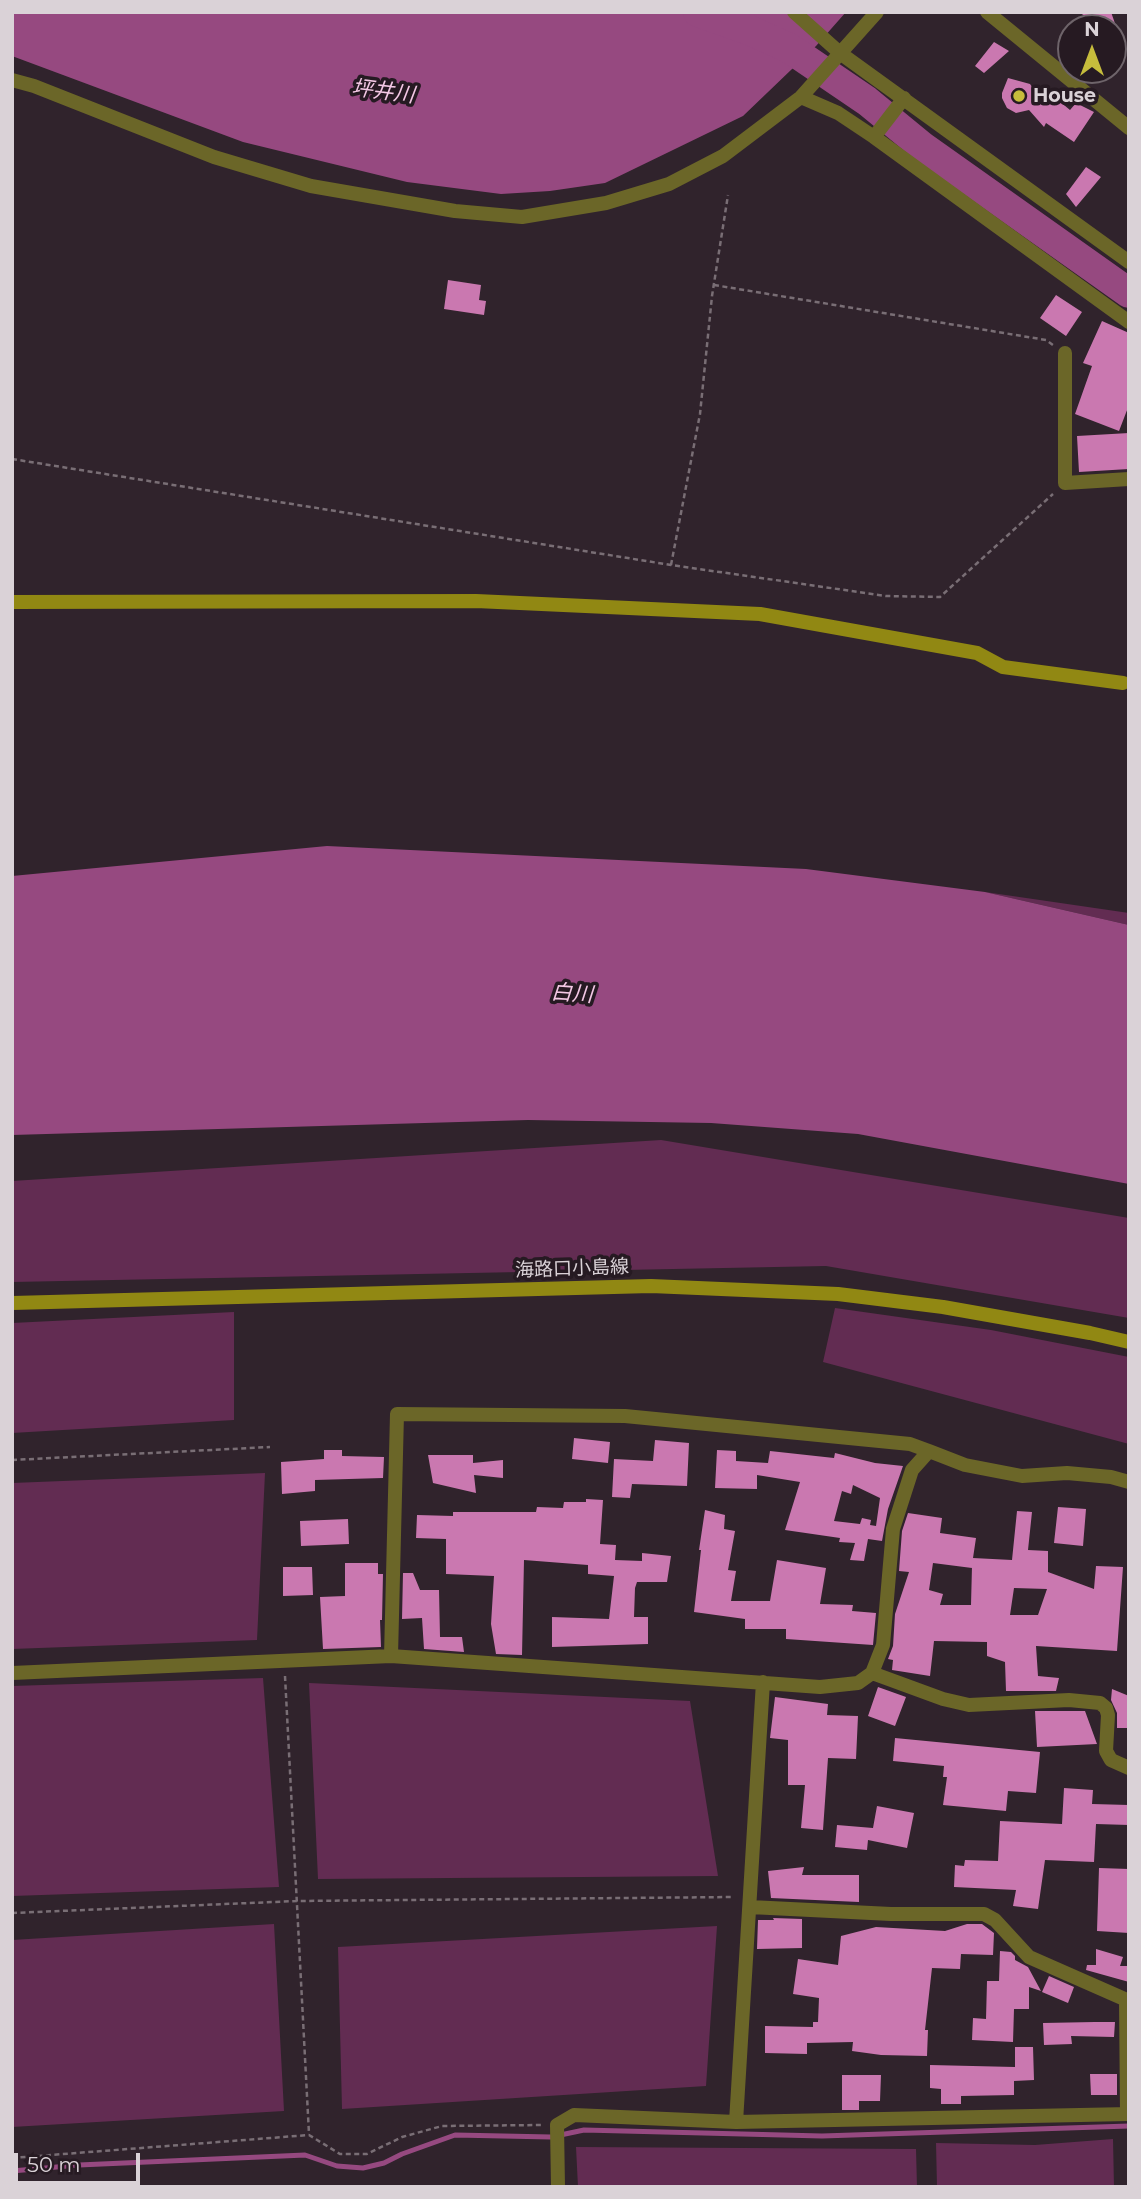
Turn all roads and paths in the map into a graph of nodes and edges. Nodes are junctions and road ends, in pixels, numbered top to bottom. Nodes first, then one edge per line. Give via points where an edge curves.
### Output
1 (794, 12) edge
2 (877, 12) edge
3 (987, 12) edge
4 (835, 53) junction
5 (12, 80) edge
6 (803, 94) junction
7 (904, 98) junction
8 (1129, 128) edge
9 (874, 137) junction
10 (728, 195) dead end
11 (1129, 262) edge
12 (714, 285) junction
13 (1129, 322) edge
14 (1065, 353) joint
15 (12, 459) edge
16 (1129, 479) edge
17 (1065, 483) junction
18 (671, 565) junction
19 (12, 602) edge
20 (1127, 683) edge
21 (12, 1303) edge
22 (1129, 1342) edge
23 (270, 1447) dead end
24 (929, 1451) junction
25 (12, 1460) edge
26 (1129, 1482) edge
27 (391, 1656) junction
28 (284, 1662) junction
29 (12, 1673) edge
30 (872, 1673) junction
31 (763, 1682) junction
32 (1129, 1768) edge
33 (297, 1901) junction
34 (750, 1902) junction
35 (12, 1913) edge
36 (1127, 2001) edge
37 (1128, 2114) edge
38 (737, 2122) junction
39 (557, 2124) junction
40 (309, 2136) junction
41 (12, 2158) edge
42 (558, 2187) edge

1 - 4 street
2 - 4 street
3 - 8 street
4 - 6 street
4 - 7 street
5 - 6 street via 215,157 311,186 455,211 522,217 607,203 669,184 723,156
6 - 9 street
7 - 9 street
7 - 11 street
9 - 13 street
10 - 12 path
12 - 14 path via 1046,340
12 - 18 path via 699,414
14 - 17 street
15 - 18 path
16 - 17 street
17 - 18 path via 940,597 886,596
19 - 20 street via 476,601 760,614 977,653 1003,667
21 - 22 street, 海路口小島線 via 651,1286 838,1294 943,1307
23 - 25 path
24 - 26 street via 965,1465 1022,1475 1067,1473
24 - 27 street via 910,1444 625,1416 397,1414
24 - 30 street via 912,1471 893,1529 883,1645
27 - 28 street
27 - 31 street
28 - 29 street
28 - 33 path
30 - 31 street via 858,1683 820,1687
30 - 32 street via 969,1705 1100,1703 1108,1715 1111,1760
31 - 34 street
33 - 34 path
33 - 35 path
33 - 40 path
34 - 36 street via 891,1914 984,1914 1028,1957
34 - 38 street
36 - 37 street
37 - 38 street
38 - 39 street via 574,2115
39 - 40 path via 442,2126 402,2137 367,2154 340,2154
39 - 42 street
40 - 41 path

